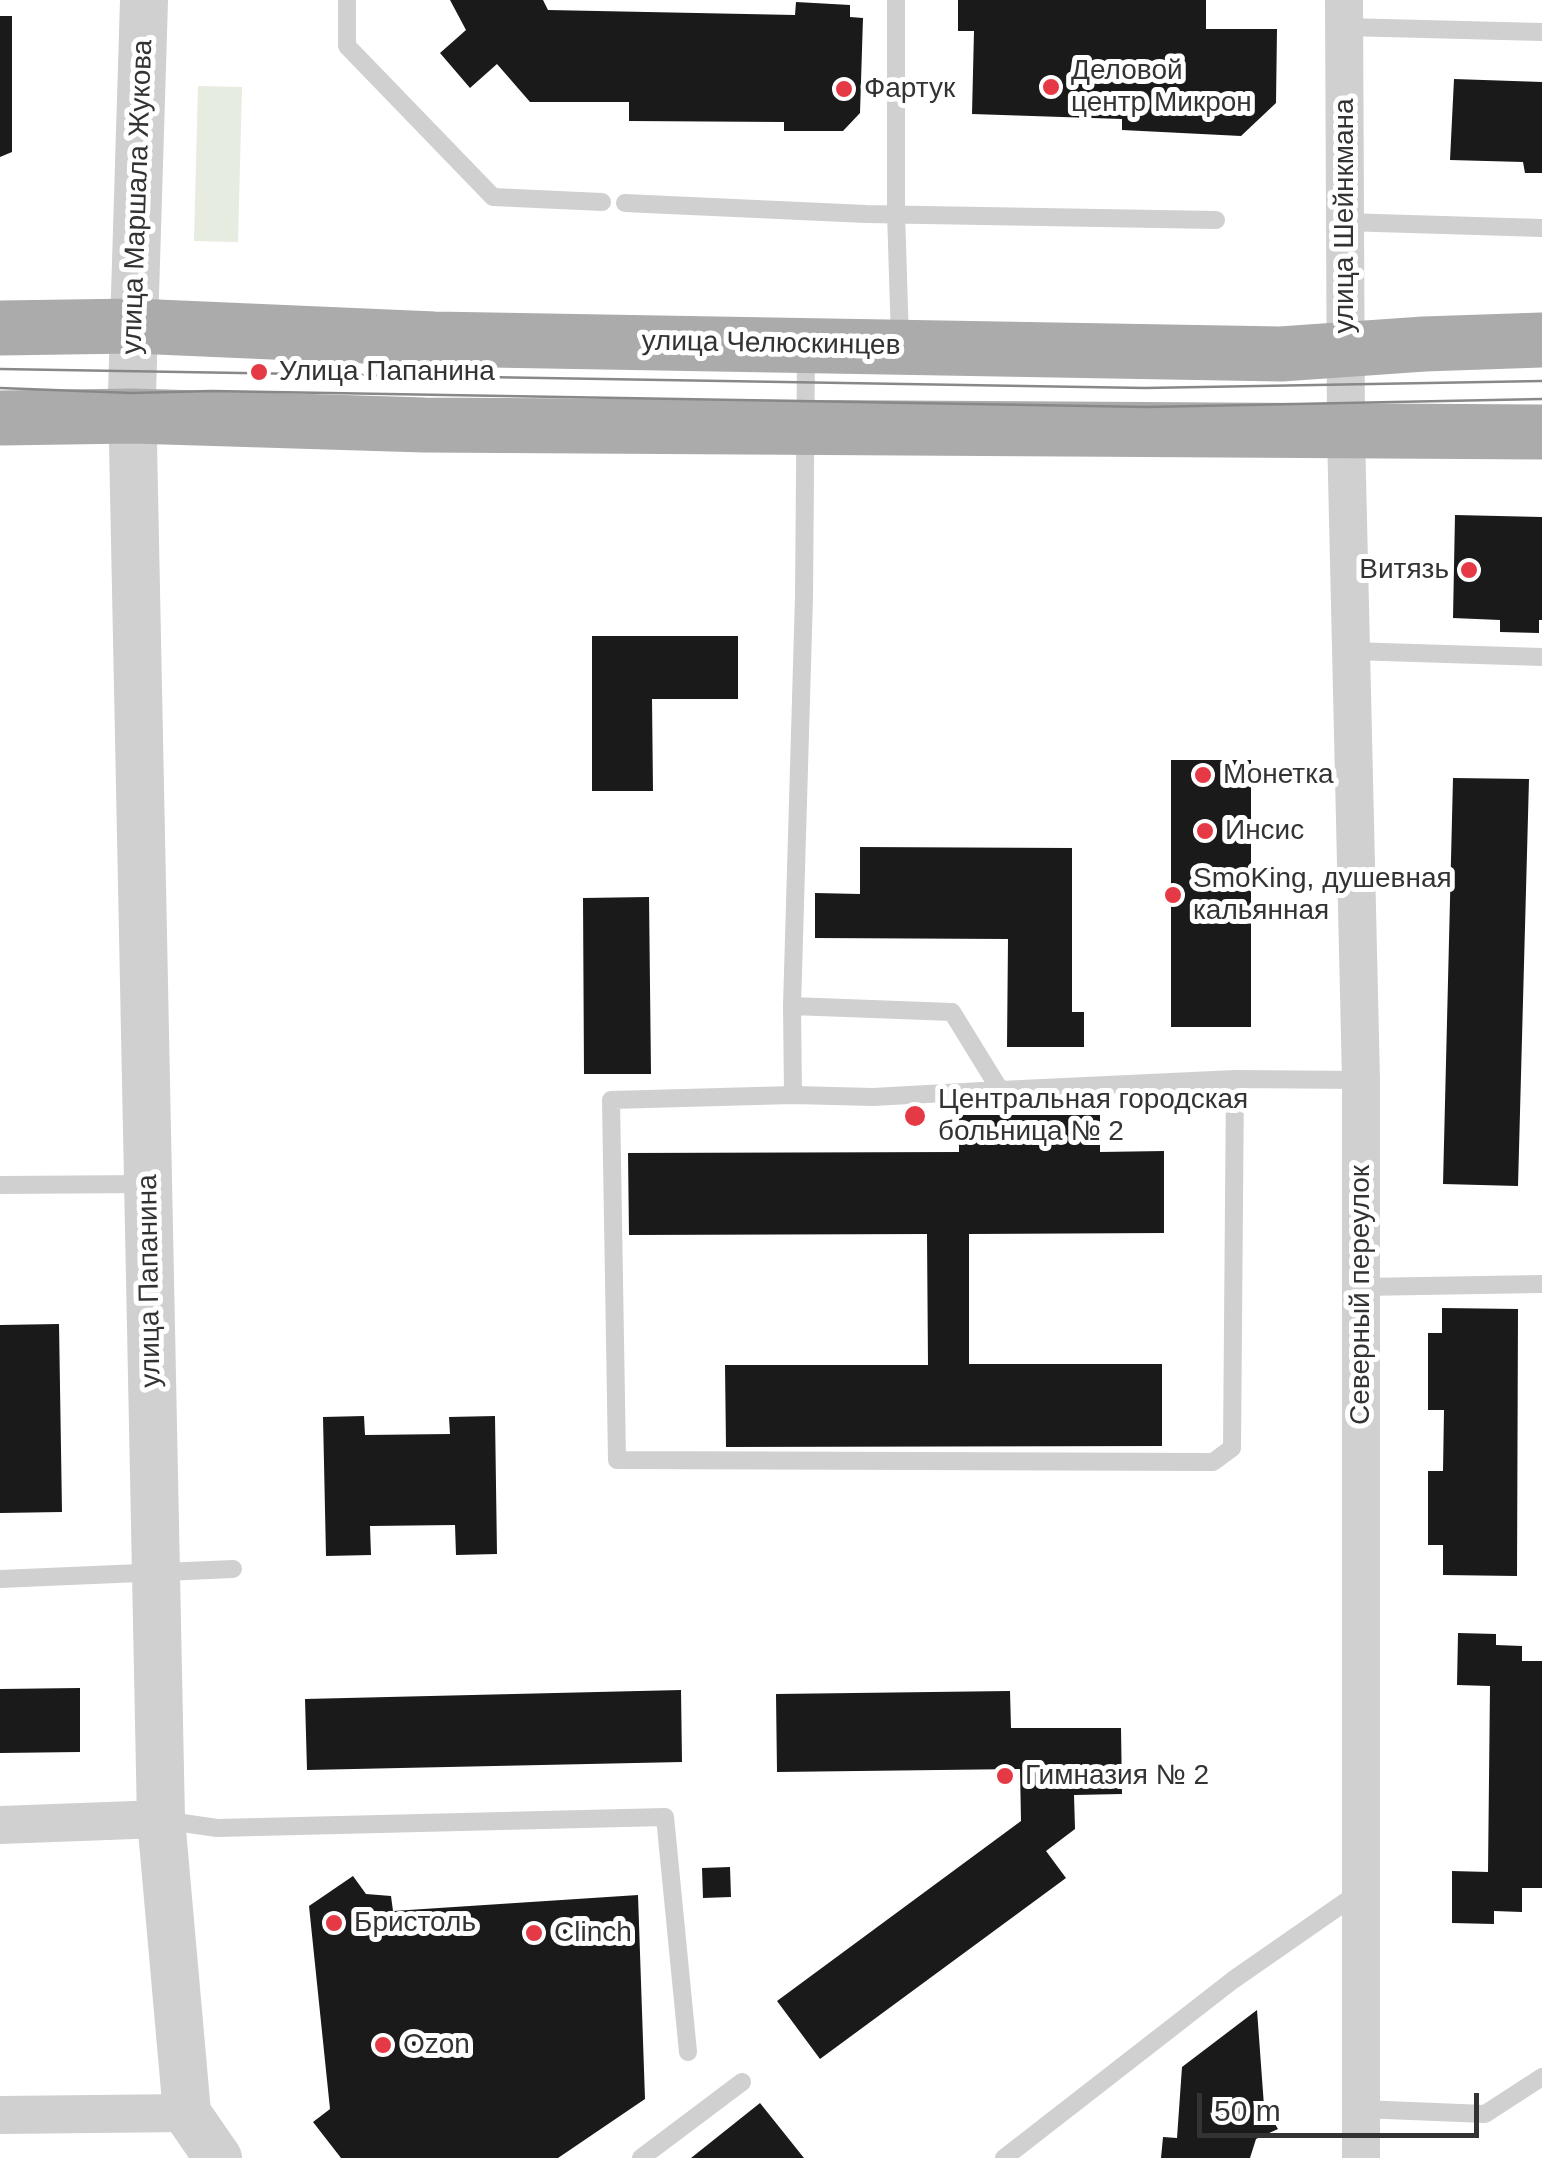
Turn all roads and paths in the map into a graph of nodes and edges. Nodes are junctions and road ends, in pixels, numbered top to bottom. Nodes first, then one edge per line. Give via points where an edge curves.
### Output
1 (144, 0) edge
2 (347, 0) edge
3 (896, 0) edge
4 (1344, 14) edge
5 (1542, 32) edge
6 (602, 202) dead end
7 (625, 203) dead end
8 (896, 212) junction
9 (1216, 220) dead end
10 (1344, 222) junction
11 (1542, 228) edge
12 (134, 326) junction
13 (0, 328) edge
14 (1542, 340) edge
15 (806, 345) junction
16 (901, 347) junction
17 (1345, 350) junction
18 (132, 405) junction
19 (0, 418) edge
20 (806, 428) junction
21 (1346, 432) junction
22 (1542, 432) edge
23 (1351, 651) junction
24 (1542, 657) edge
25 (792, 1006) junction
26 (1235, 1080) junction
27 (1361, 1080) junction
28 (1000, 1090) junction
29 (793, 1095) junction
30 (148, 1184) junction
31 (0, 1185) edge
32 (1542, 1284) edge
33 (1361, 1288) junction
34 (233, 1569) dead end
35 (154, 1572) junction
36 (0, 1579) edge
37 (161, 1820) junction
38 (0, 1825) edge
39 (1362, 1890) junction
40 (688, 2052) dead end
41 (1542, 2077) edge
42 (742, 2082) dead end
43 (1361, 2109) junction
44 (187, 2112) junction
45 (0, 2116) edge
46 (218, 2158) edge
47 (641, 2158) edge
48 (1004, 2158) edge
49 (1361, 2158) edge

1 - 12 street, улица Маршала Жукова
2 - 6 lane via 347,46 492,198
3 - 8 lane
4 - 5 lane
4 - 10 street, улица Шейнкмана
7 - 8 lane
8 - 9 lane
8 - 16 lane
10 - 11 lane
10 - 17 street, улица Шейнкмана
12 - 13 main road, улица Челюскинцев
12 - 15 main road, улица Челюскинцев
12 - 18 street, улица Маршала Жукова
14 - 17 main road, улица Челюскинцев
15 - 16 main road, улица Челюскинцев
15 - 20 lane
16 - 17 main road, улица Челюскинцев
17 - 21 street, улица Шейнкмана
18 - 19 main road
18 - 20 main road via 404,424
18 - 30 street, улица Папанина
20 - 21 main road
20 - 25 lane
21 - 22 main road
21 - 23 street, Северный переулок
23 - 24 lane
23 - 27 street, Северный переулок
25 - 28 lane via 952,1012
25 - 29 lane
26 - 27 lane
26 - 28 lane
26 - 29 lane via 1232,1448 1213,1462 617,1460 610,1100
27 - 33 street, Северный переулок
28 - 29 lane
30 - 31 lane
30 - 35 street, улица Папанина
32 - 33 lane
33 - 39 street, Северный переулок
34 - 35 lane
35 - 36 lane
35 - 37 street, улица Папанина
37 - 38 street
37 - 40 lane via 217,1828 665,1817
37 - 44 street, улица Папанина
39 - 43 street, Северный переулок
39 - 48 lane via 1233,1980
41 - 43 lane via 1485,2114
42 - 47 lane
43 - 49 street, Северный переулок
44 - 45 street
44 - 46 street, улица Папанина

